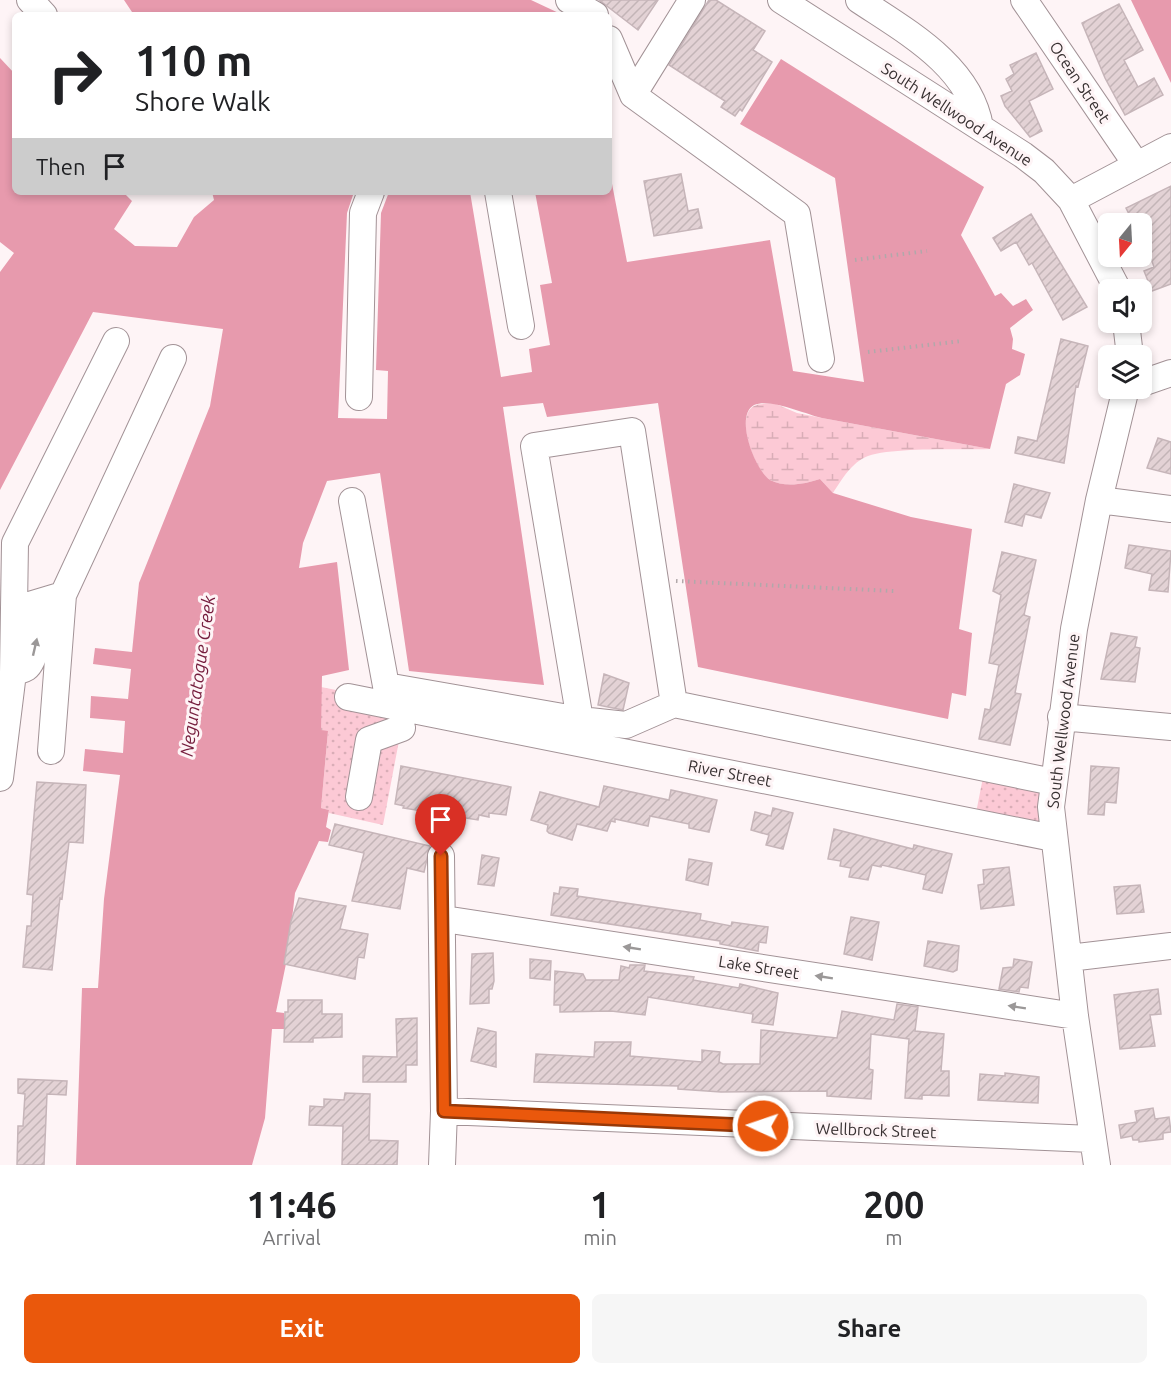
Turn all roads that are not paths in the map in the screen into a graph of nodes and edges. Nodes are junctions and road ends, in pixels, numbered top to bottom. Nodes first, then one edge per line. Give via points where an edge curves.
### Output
1 (30, 0) edge
2 (569, 0) edge
3 (692, 0) edge
4 (781, 0) edge
5 (859, 0) edge
6 (1024, 0) edge
7 (41, 12) edge
8 (590, 12) edge
9 (906, 32) junction
10 (612, 50) edge
11 (884, 66) junction
12 (622, 85) edge
13 (980, 127) junction
14 (1171, 147) edge
15 (1136, 164) junction
16 (370, 195) edge
17 (499, 195) edge
18 (1071, 200) junction
19 (1112, 279) edge
20 (521, 326) dead end
21 (116, 341) dead end
22 (173, 358) dead end
23 (821, 359) dead end
24 (1171, 373) edge
25 (1152, 380) edge
26 (359, 397) dead end
27 (1123, 399) edge
28 (1099, 500) junction
29 (352, 501) dead end
30 (1171, 508) edge
31 (63, 595) junction
32 (38, 603) junction
33 (7, 612) edge
34 (12, 673) junction
35 (348, 696) dead end
36 (674, 704) junction
37 (1061, 717) junction
38 (580, 720) junction
39 (403, 724) junction
40 (1171, 727) edge
41 (51, 751) dead end
42 (0, 778) edge
43 (1053, 782) junction
44 (359, 797) dead end
45 (1053, 838) junction
46 (441, 856) dead end
47 (444, 919) junction
48 (1171, 946) edge
49 (1069, 958) junction
50 (1075, 1016) junction
51 (444, 1111) junction
52 (1092, 1139) junction
53 (442, 1165) edge
54 (1097, 1165) edge

1 - 7 street
2 - 8 street
3 - 12 street
4 - 11 street, South Wellwood Avenue
5 - 9 street
6 - 15 street, Ocean Street
9 - 11 street
9 - 13 street via 965,86
10 - 12 street
11 - 13 street, South Wellwood Avenue
12 - 23 street via 797,214
13 - 18 street, South Wellwood Avenue via 1037,166
14 - 15 street
15 - 18 street
16 - 26 street via 363,213
17 - 20 street
18 - 19 street, South Wellwood Avenue
21 - 33 street via 15,543
22 - 31 street
24 - 25 street
27 - 28 street, South Wellwood Avenue
28 - 30 street
28 - 37 street, South Wellwood Avenue
29 - 38 street via 386,686
31 - 32 street
31 - 41 street
32 - 33 street
34 -> 32 street via 27,668 32,661
33 - 34 street
34 - 42 street
35 - 39 street, River Street
36 - 38 street via 626,725
36 - 38 street via 632,431 534,446
36 - 43 street
37 - 40 street
37 - 43 street, South Wellwood Avenue
39 - 44 street via 369,740
39 - 45 street, River Street
43 - 45 street, South Wellwood Avenue
45 - 49 street, South Wellwood Avenue
46 - 47 street
50 -> 47 street, Lake Street
47 - 51 street
48 - 49 street
49 - 50 street, South Wellwood Avenue
50 - 52 street, South Wellwood Avenue
51 - 52 street, Wellbrock Street
51 - 53 street
52 - 54 street, South Wellwood Avenue

